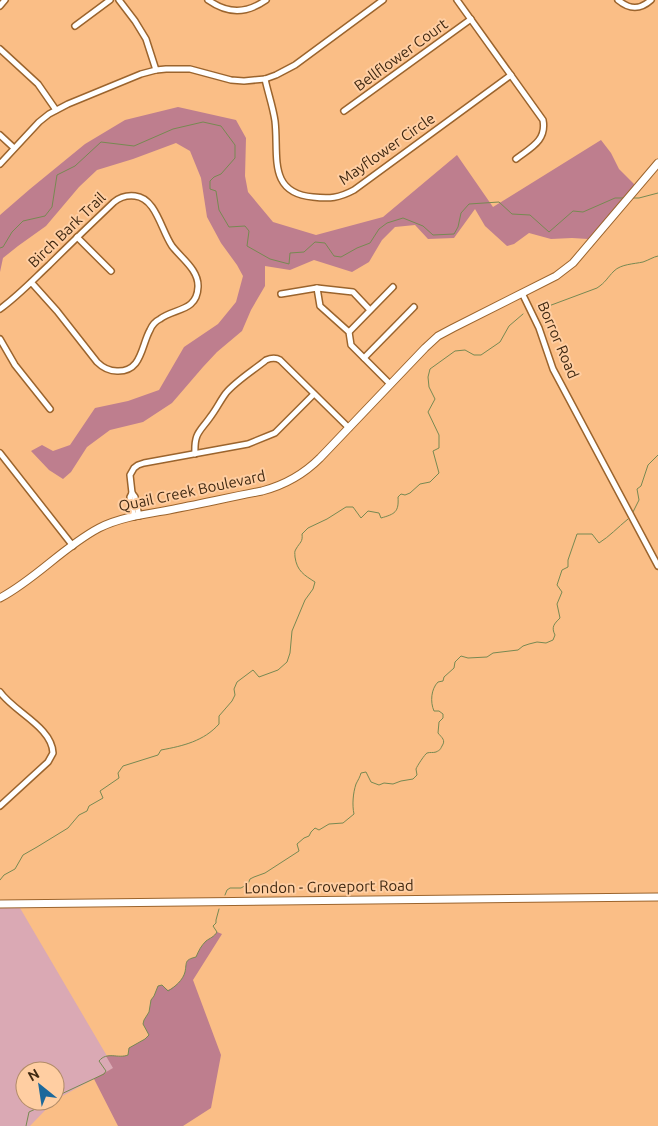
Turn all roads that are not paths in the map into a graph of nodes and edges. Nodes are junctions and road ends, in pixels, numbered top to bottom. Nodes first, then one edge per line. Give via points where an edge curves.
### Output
1 (5, 0) edge
2 (110, 0) edge
3 (119, 0) edge
4 (208, 0) edge
5 (266, 0) edge
6 (383, 0) edge
7 (457, 0) edge
8 (618, 0) edge
9 (650, 0) edge
10 (0, 6) edge
11 (471, 19) junction
12 (75, 26) dead end
13 (0, 49) edge
14 (156, 70) junction
15 (511, 75) junction
16 (265, 79) junction
17 (56, 110) junction
18 (344, 110) dead end
19 (0, 135) edge
20 (14, 148) junction
21 (516, 158) dead end
22 (658, 163) edge
23 (0, 164) edge
24 (78, 237) junction
25 (110, 272) dead end
26 (31, 282) junction
27 (393, 287) dead end
28 (317, 288) junction
29 (522, 293) junction
30 (281, 294) dead end
31 (414, 307) dead end
32 (0, 309) edge
33 (370, 310) junction
34 (349, 332) junction
35 (0, 339) edge
36 (364, 358) junction
37 (390, 384) junction
38 (314, 394) junction
39 (50, 409) dead end
40 (349, 428) junction
41 (0, 453) edge
42 (196, 454) junction
43 (136, 516) junction
44 (73, 546) junction
45 (658, 566) edge
46 (0, 598) edge
47 (0, 692) edge
48 (0, 806) edge
49 (658, 897) edge
50 (0, 904) edge

1 - 10 street
2 - 12 street
3 - 14 street via 146,39
4 - 5 street via 218,7 238,11 251,9
6 - 16 street via 295,65
7 - 11 street
8 - 9 street via 635,8
11 - 15 street
11 - 18 street, Bellflower Court
13 - 17 street via 38,84
14 - 16 street via 190,69 231,80
14 - 17 street
15 - 16 street, Mayflower Circle via 354,190 331,198 297,194 280,179 275,120
15 - 21 street via 544,125 538,143
17 - 20 street via 39,122
19 - 20 street
20 - 23 street
22 - 29 street, Borror Road via 573,263 556,276
24 - 25 street
24 - 26 street, Birch Bark Trail
24 - 26 street, Birch Bark Trail via 119,198 138,196 144,199 198,280 194,300 184,309 167,314 154,323 134,365 115,371 102,367
26 - 32 street, Birch Bark Trail
27 - 33 street
28 - 30 street
28 - 33 street via 353,292
28 - 34 street via 320,306
29 - 37 street, Quail Creek Boulevard via 438,336
29 - 45 street, Borror Road via 539,328 553,369
31 - 36 street
33 - 34 street
34 - 36 street via 351,345
35 - 39 street via 16,366
36 - 37 street
37 - 40 street, Quail Creek Boulevard
38 - 40 street
38 - 42 street via 269,437
38 - 42 street via 280,360 266,360 228,391 217,405 197,434
40 - 43 street, Quail Creek Boulevard via 312,466 278,487
41 - 44 street
42 - 43 street via 134,468 130,475
43 - 44 street, Quail Creek Boulevard via 99,528
44 - 46 street, Quail Creek Boulevard
47 - 48 street via 45,734 53,753 48,762
49 - 50 street, London - Groveport Road

